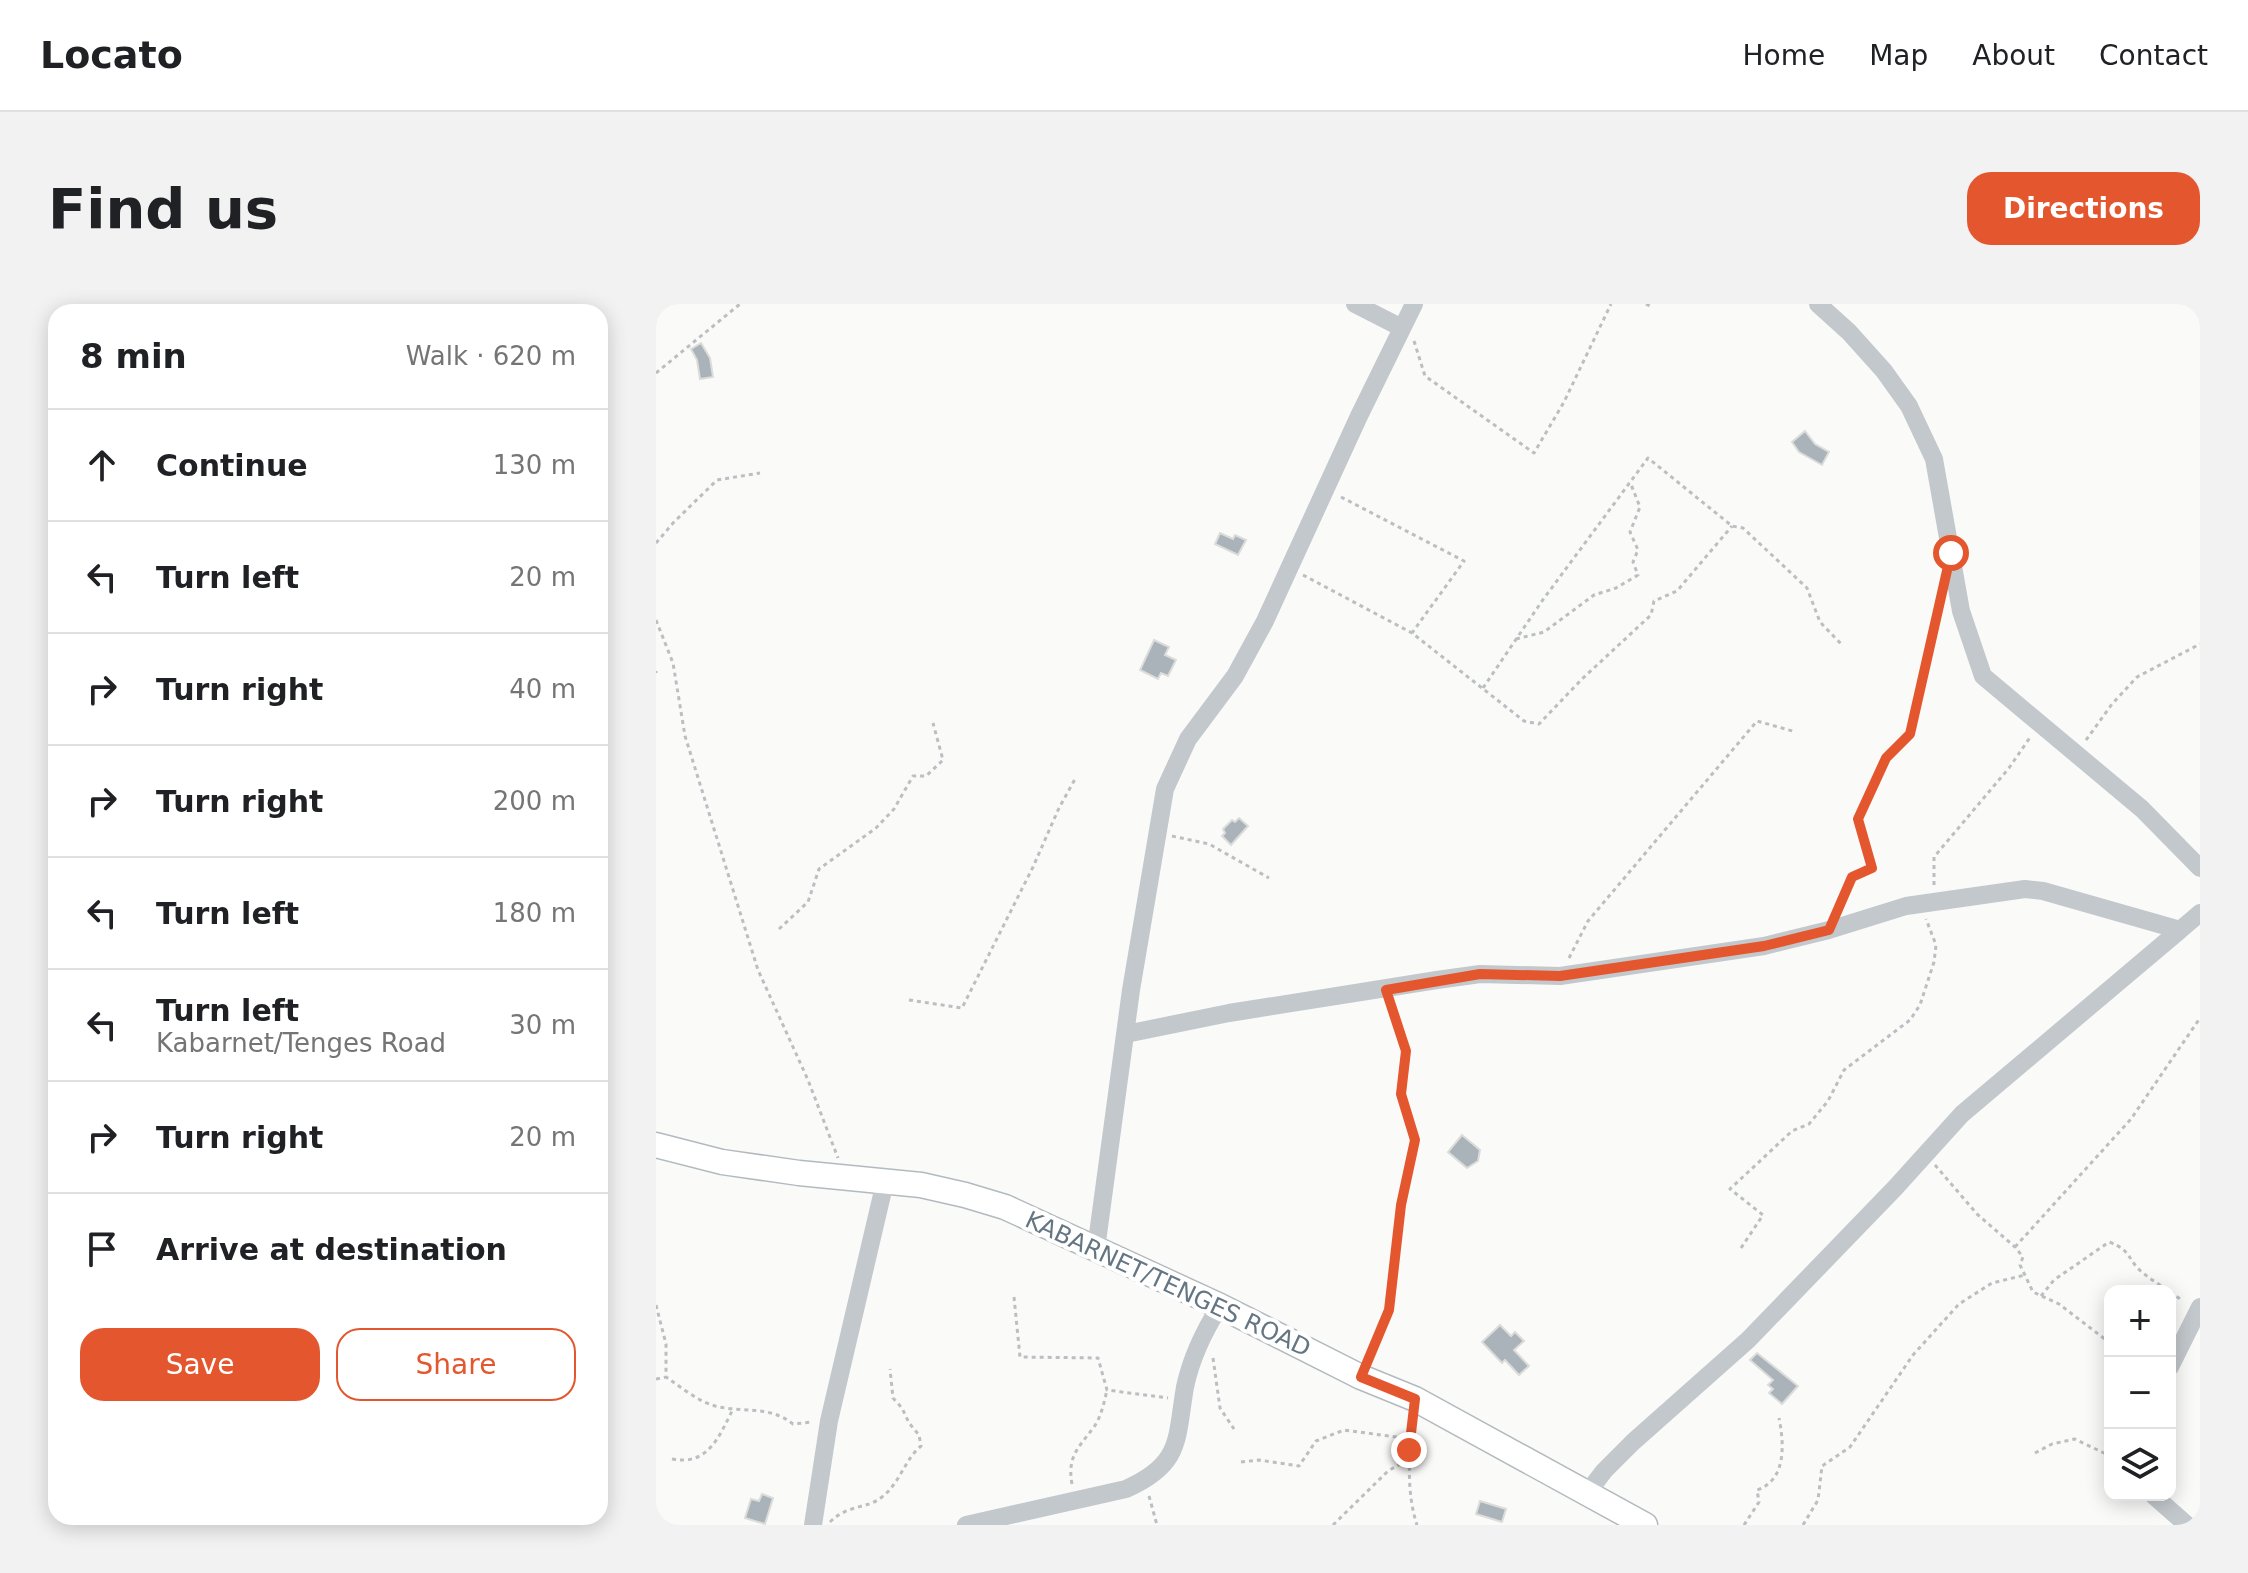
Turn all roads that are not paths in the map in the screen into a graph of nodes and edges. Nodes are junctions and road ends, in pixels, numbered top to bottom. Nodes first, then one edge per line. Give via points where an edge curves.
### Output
1 (1355, 304) edge
2 (1414, 304) edge
3 (1818, 304) edge
4 (1401, 331) junction
5 (2200, 868) edge
6 (2200, 913) edge
7 (2180, 930) junction
8 (1126, 1034) junction
9 (656, 1145) edge
10 (885, 1182) junction
11 (1096, 1249) junction
12 (1220, 1306) junction
13 (2200, 1307) edge
14 (2175, 1357) edge
15 (1588, 1492) junction
16 (2160, 1501) edge
17 (813, 1525) edge
18 (966, 1525) edge
19 (1645, 1525) edge
20 (2187, 1525) edge

1 - 4 street
2 - 4 street
3 - 5 street via 1909,406 1934,459 1961,611 1983,676 2142,809
4 - 8 street via 1265,621 1235,676 1175,763 1157,833
6 - 7 street
7 - 8 street via 2025,889 1906,906 1764,946 1560,976 1480,974
7 - 15 street via 1962,1114 1748,1340 1633,1442
8 - 11 street
9 - 10 street, KABARNET/TENGES ROAD via 722,1162
10 - 11 street, KABARNET/TENGES ROAD via 921,1185 1005,1207
10 - 17 street via 829,1421
11 - 12 street, KABARNET/TENGES ROAD
12 - 15 street, KABARNET/TENGES ROAD via 1415,1399
12 - 18 street via 1206,1327 1186,1384 1175,1448 1145,1481
13 - 14 street
15 - 19 street, KABARNET/TENGES ROAD
16 - 20 street

